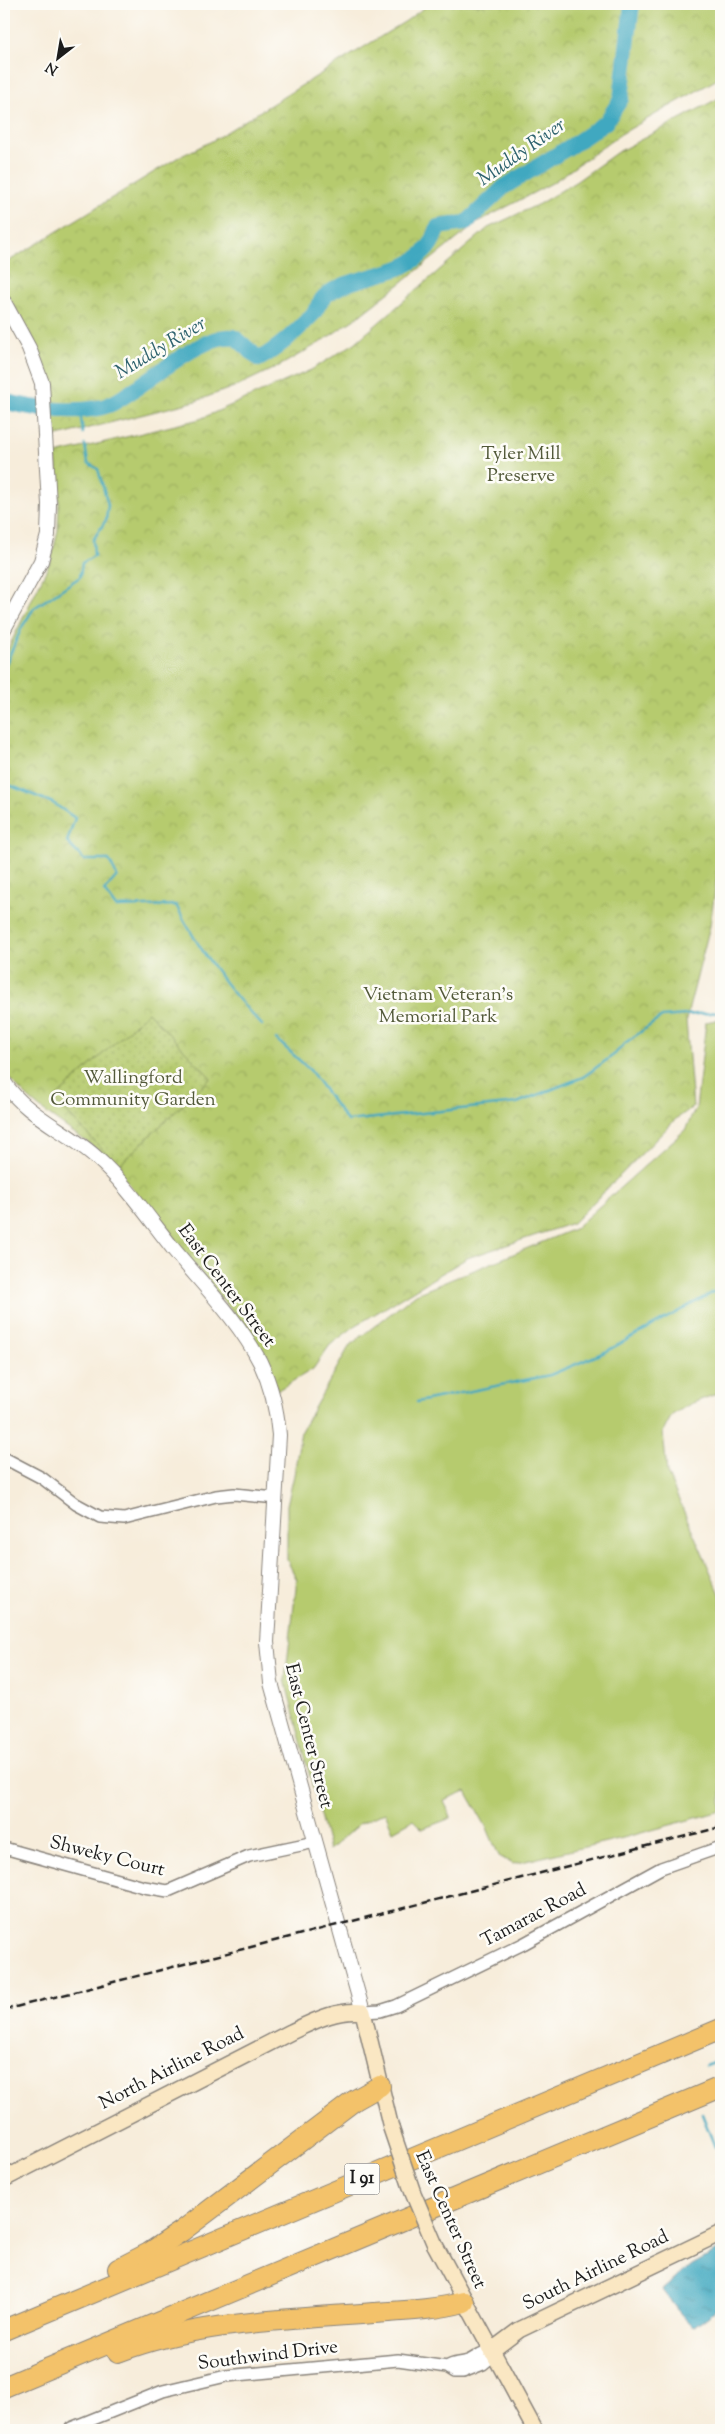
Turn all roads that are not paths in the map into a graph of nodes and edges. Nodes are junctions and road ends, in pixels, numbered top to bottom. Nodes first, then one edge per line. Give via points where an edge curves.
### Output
1 (4, 302) edge
2 (4, 630) edge
3 (4, 1082) edge
4 (4, 1458) edge
5 (276, 1498) junction
6 (315, 1842) junction
7 (721, 1847) edge
8 (4, 1848) edge
9 (363, 2012) junction
10 (721, 2029) edge
11 (380, 2086) junction
12 (721, 2086) edge
13 (4, 2179) edge
14 (721, 2232) edge
15 (464, 2302) junction
16 (4, 2319) edge
17 (4, 2330) edge
18 (491, 2351) junction
19 (69, 2360) junction
20 (4, 2387) edge
21 (71, 2428) dead end
22 (535, 2430) edge

1 - 2 street via 35,360 45,407 48,535 41,561
3 - 5 street, East Center Street via 21,1102 82,1146 114,1176 251,1347 268,1380 278,1419
4 - 5 street via 42,1478 76,1504 100,1516 124,1519 234,1494
5 - 6 street, East Center Street via 268,1663 276,1707
6 - 8 street, Shweky Court via 249,1856 168,1891
6 - 9 street, East Center Street
7 - 9 street, Tamarac Road via 684,1858 633,1882 523,1944 396,2006
9 - 11 main road, East Center Street
9 - 13 main road, North Airline Road via 339,2012 308,2024
10 - 17 highway, I 91
11 - 15 main road, East Center Street, bridge via 410,2186
11 - 16 highway via 354,2100 161,2246
12 - 19 highway
14 - 18 main road, South Airline Road via 520,2330
15 - 18 main road, East Center Street
15 - 19 highway via 219,2327 155,2340 106,2356
18 - 21 street, Southwind Drive via 488,2360 474,2369 458,2373 447,2367 411,2360 391,2360 226,2376 163,2391
18 - 22 main road, East Center Street
19 - 20 highway

